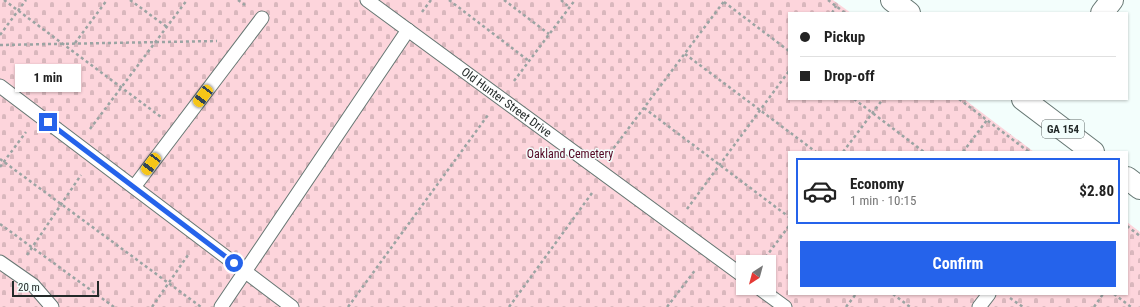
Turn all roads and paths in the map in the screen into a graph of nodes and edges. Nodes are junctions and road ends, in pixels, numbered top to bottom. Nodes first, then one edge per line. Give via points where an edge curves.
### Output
1 (4, 0) edge
2 (26, 0) edge
3 (107, 0) edge
4 (130, 0) edge
5 (187, 0) edge
6 (367, 0) edge
7 (449, 0) edge
8 (504, 0) edge
9 (560, 0) edge
10 (574, 0) edge
11 (828, 0) edge
12 (892, 0) edge
13 (1112, 0) edge
14 (725, 1) edge
15 (836, 6) junction
16 (569, 7) junction
17 (18, 10) junction
18 (833, 12) edge
19 (844, 12) edge
20 (908, 12) edge
21 (1103, 12) edge
22 (262, 18) dead end
23 (167, 27) junction
24 (408, 30) junction
25 (549, 34) junction
26 (0, 35) edge
27 (245, 40) junction
28 (156, 42) junction
29 (74, 43) junction
30 (62, 44) junction
31 (0, 45) edge
32 (788, 50) edge
33 (685, 54) junction
34 (529, 61) junction
35 (788, 72) edge
36 (0, 86) edge
37 (121, 88) junction
38 (501, 98) junction
39 (855, 100) edge
40 (881, 100) edge
41 (961, 100) edge
42 (1031, 102) edge
43 (644, 108) junction
44 (491, 110) dead end
45 (760, 110) junction
46 (872, 113) junction
47 (38, 115) junction
48 (987, 120) junction
49 (177, 129) junction
50 (78, 145) junction
51 (815, 151) edge
52 (844, 151) edge
53 (923, 151) edge
54 (964, 151) edge
55 (1028, 151) edge
56 (1092, 151) edge
57 (94, 157) junction
58 (0, 159) edge
59 (4, 162) junction
60 (720, 165) junction
61 (0, 167) edge
62 (598, 169) junction
63 (1128, 179) edge
64 (134, 187) junction
65 (1140, 188) edge
66 (595, 189) dead end
67 (61, 205) junction
68 (788, 216) edge
69 (0, 224) edge
70 (674, 226) junction
71 (788, 227) edge
72 (1128, 227) edge
73 (1140, 236) edge
74 (201, 238) junction
75 (32, 247) junction
76 (767, 255) edge
77 (0, 262) edge
78 (698, 266) dead end
79 (245, 271) junction
80 (736, 271) edge
81 (15, 272) junction
82 (169, 283) junction
83 (769, 295) edge
84 (855, 295) edge
85 (894, 295) edge
86 (988, 295) edge
87 (1102, 295) edge
88 (1115, 295) edge
89 (1009, 297) dead end
90 (52, 307) edge
91 (114, 307) edge
92 (152, 307) edge
93 (201, 307) edge
94 (221, 307) edge
95 (292, 307) edge
96 (348, 307) edge
97 (508, 307) edge
98 (668, 307) edge
99 (785, 307) edge
100 (846, 307) edge
101 (910, 307) edge
102 (979, 307) edge
103 (1023, 307) edge
104 (1094, 307) edge
105 (1131, 307) edge

1 - 17 path
2 - 17 path
3 - 29 path
4 - 23 path
5 - 23 path
6 - 24 lane, Old Hunter Street Drive
7 - 34 path
8 - 25 path
9 - 16 path
10 - 16 path
11 - 15 path
12 - 20 main road
13 - 21 main road
14 - 32 path
14 - 33 path
15 - 18 path
15 - 19 path
16 - 25 path
17 - 26 path
17 - 30 path
22 - 27 lane
23 - 28 path
24 - 38 lane, Old Hunter Street Drive
24 - 79 lane
25 - 34 path
27 - 28 path
27 - 49 lane
28 - 29 path
28 - 37 path
29 - 30 path
30 - 31 path
30 - 37 path
33 - 43 path
33 - 45 path
34 - 38 path
35 - 45 path
36 - 47 lane
37 - 49 path
37 - 50 path
38 - 62 lane, Old Hunter Street Drive
39 - 46 path
40 - 46 path
41 - 48 path
42 - 56 main road, GA 154
43 - 60 path
43 - 62 path
44 - 96 path
45 - 51 path
45 - 60 path
46 - 52 path
46 - 53 path
47 - 50 lane
47 - 59 path
48 - 54 path
48 - 55 path
49 - 64 lane
50 - 57 lane
57 - 64 lane
57 - 67 path
58 - 59 path
59 - 61 path
59 - 67 path
60 - 68 path
60 - 70 path
62 - 70 lane, Old Hunter Street Drive
63 - 65 main road
64 - 74 lane
66 - 97 path
67 - 75 path
67 - 82 path
69 - 75 path
70 - 80 lane, Old Hunter Street Drive
71 - 76 path
72 - 73 path
74 - 79 lane
74 - 82 path
75 - 81 path
75 - 91 path
77 - 81 lane
78 - 98 path
79 - 94 lane
79 - 95 lane
81 - 90 lane via 33,285
82 - 92 path
82 - 93 path
83 - 99 lane
84 - 100 path
85 - 101 path
86 - 102 lane
87 - 104 path
88 - 105 path
89 - 103 path

